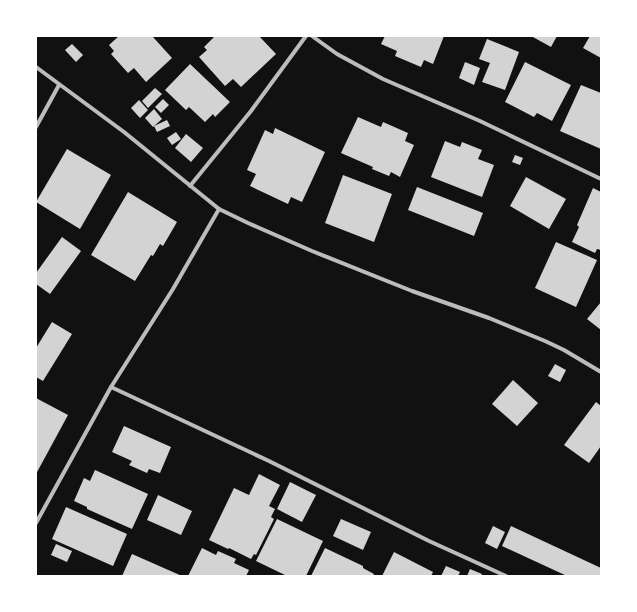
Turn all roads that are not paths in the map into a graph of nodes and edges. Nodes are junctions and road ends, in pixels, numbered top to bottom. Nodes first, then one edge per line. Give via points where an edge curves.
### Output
1 (306, 36) edge
2 (312, 36) edge
3 (36, 68) edge
4 (59, 85) junction
5 (36, 127) edge
6 (601, 179) edge
7 (190, 186) junction
8 (219, 209) junction
9 (601, 372) edge
10 (111, 387) junction
11 (36, 523) edge
12 (506, 576) edge

1 - 7 street via 251,111
2 - 6 street via 337,54 383,79 480,121
3 - 4 street
4 - 5 street
4 - 7 street via 124,132
7 - 8 street
8 - 9 street via 312,251 538,338
8 - 10 street via 173,289
10 - 11 street
10 - 12 street via 269,461 428,541

